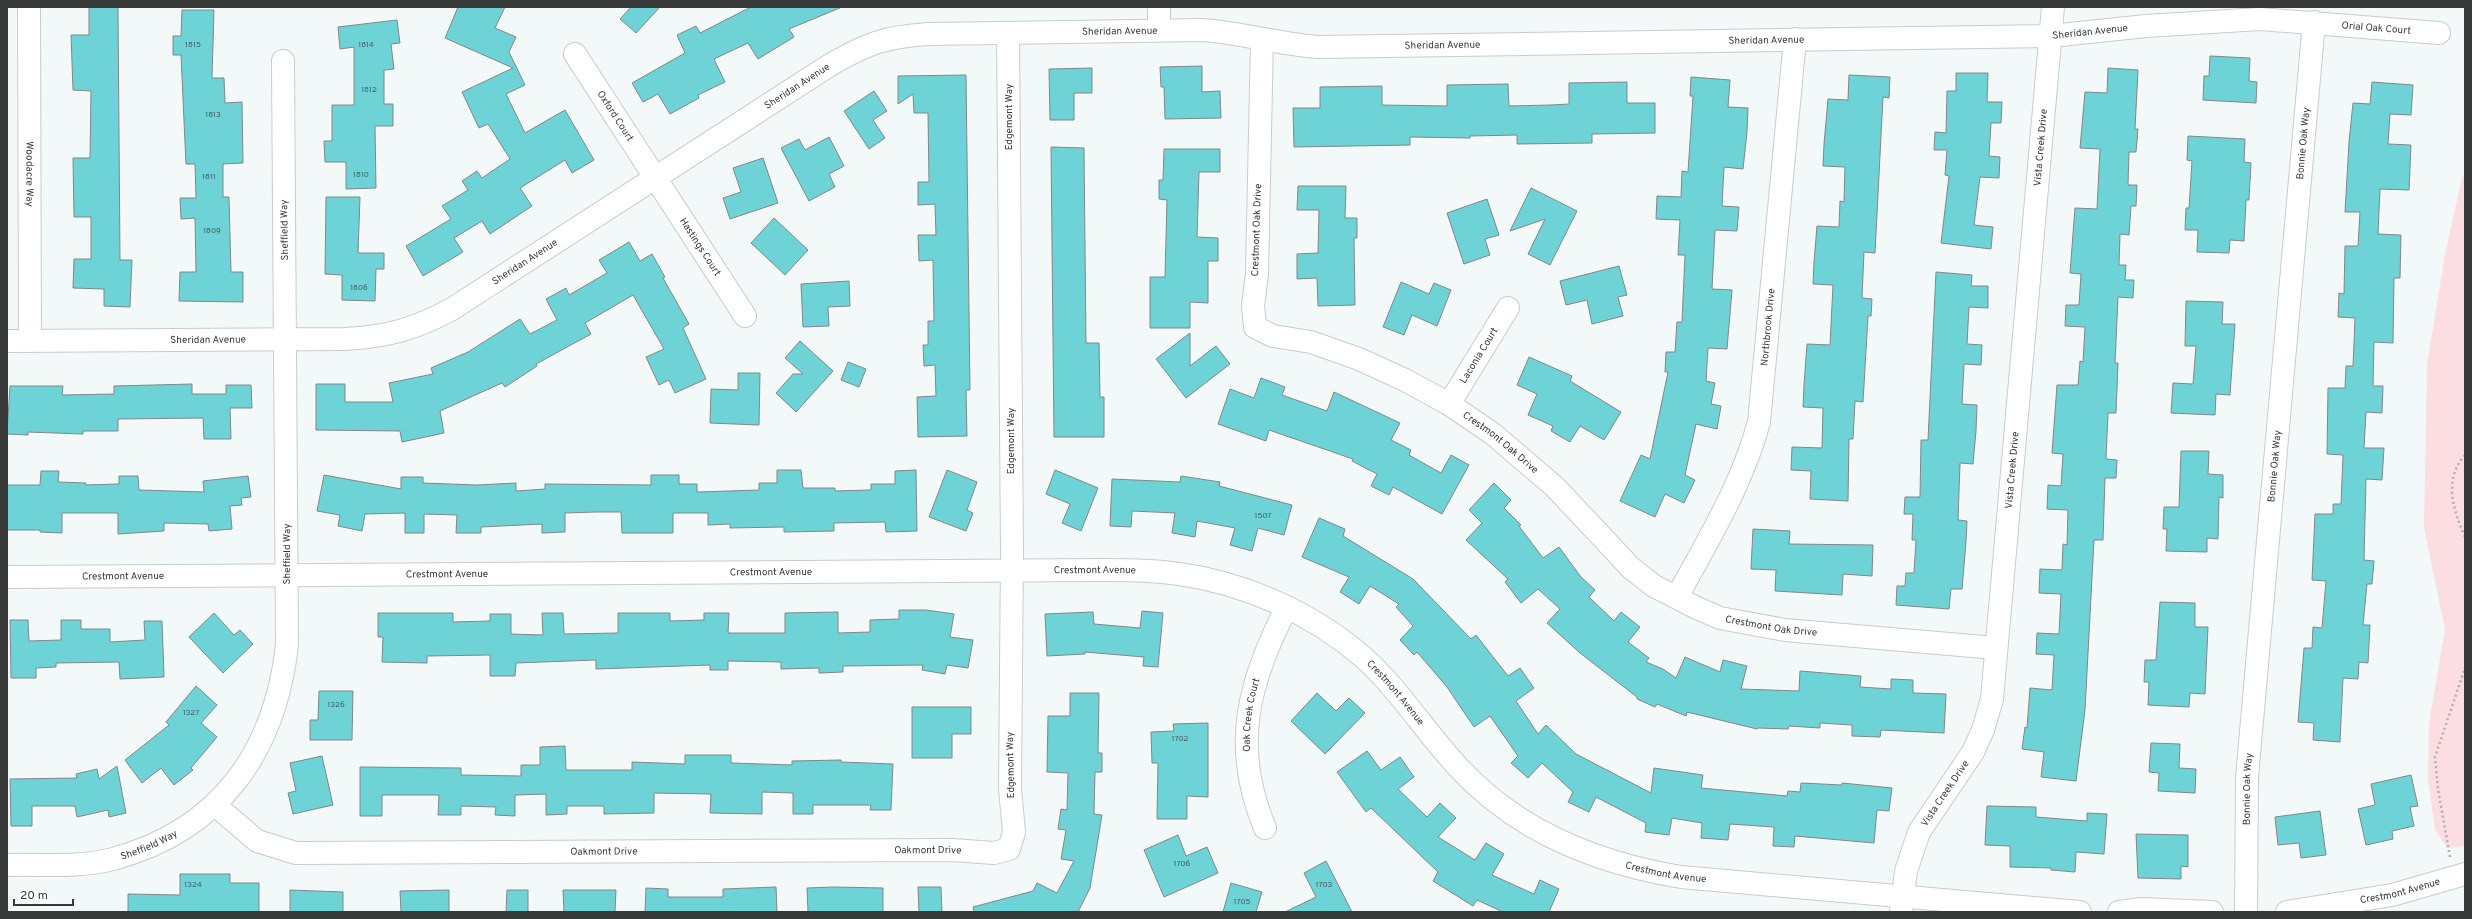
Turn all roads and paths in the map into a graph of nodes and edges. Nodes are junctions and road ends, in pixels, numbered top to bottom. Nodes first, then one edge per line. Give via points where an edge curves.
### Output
1 (29, 7) edge
2 (1159, 7) edge
3 (2053, 7) edge
4 (2314, 22) junction
5 (1159, 30) junction
6 (1008, 32) junction
7 (2439, 33) dead end
8 (2051, 36) junction
9 (1262, 39) junction
10 (1795, 40) junction
11 (575, 54) dead end
12 (283, 61) dead end
13 (655, 178) junction
14 (1508, 308) dead end
15 (745, 316) dead end
16 (285, 340) junction
17 (7, 341) edge
18 (30, 341) junction
19 (1449, 404) junction
20 (2465, 455) edge
21 (2465, 537) edge
22 (1012, 570) junction
23 (287, 575) junction
24 (7, 577) edge
25 (1677, 597) junction
26 (1287, 607) junction
27 (1996, 648) junction
28 (2465, 668) edge
29 (215, 805) junction
30 (1265, 828) dead end
31 (1009, 849) joint
32 (7, 864) edge
33 (2459, 876) edge
34 (1901, 904) edge
35 (2080, 912) edge
36 (2119, 912) edge
37 (2212, 912) edge
38 (2246, 912) edge
39 (2286, 912) edge

1 - 18 street, Woodacre Way
2 - 5 street
3 - 8 street, Vista Creek Drive
4 - 7 street, Orial Oak Court
4 - 8 street, Sheridan Avenue via 2260,19 2146,26
4 - 38 street, Bonnie Oak Way via 2247,777
5 - 6 street, Sheridan Avenue
5 - 9 street, Sheridan Avenue via 1235,32
6 - 13 street, Sheridan Avenue via 928,34 874,42 830,65
6 - 22 street, Edgemont Way
8 - 10 street, Sheridan Avenue
8 - 27 street, Vista Creek Drive
9 - 10 street, Sheridan Avenue via 1318,47
9 - 19 street, Crestmont Oak Drive via 1257,274 1253,306 1255,327 1273,336 1311,342 1359,359
10 - 25 street, Northbrook Drive via 1759,422 1750,455 1733,494
11 - 13 street, Oxford Court
12 - 16 street, Sheffield Way
13 - 15 street, Hastings Court
13 - 16 street, Sheridan Avenue via 430,321 385,336 345,340
14 - 19 street, Laconia Court
16 - 18 street, Sheridan Avenue
16 - 23 street, Sheffield Way
17 - 18 street, Sheridan Avenue
19 - 25 street, Crestmont Oak Drive via 1493,434 1555,487 1631,568 1654,586
20 - 21 path via 2452,476 2451,497 2455,515
22 - 23 street, Crestmont Avenue
22 - 26 street, Crestmont Avenue via 1104,570 1179,574 1226,584
22 - 31 street, Edgemont Way via 1010,789 1014,832
23 - 24 street, Crestmont Avenue
23 - 29 street, Sheffield Way via 287,645 276,706 259,745 239,778
25 - 27 street, Crestmont Oak Drive via 1720,618 1749,625
26 - 30 street, Oak Creek Court via 1262,661 1250,703 1248,756 1251,784 1256,807
26 - 34 street, Crestmont Avenue via 1363,657 1404,701 1459,769 1482,791 1524,822 1553,839 1610,862 1646,871
27 - 34 street, Vista Creek Drive via 1992,699 1983,730 1958,776 1933,808 1919,832 1908,864
28 - 33 path via 2435,757 2438,789
29 - 31 street, Oakmont Drive via 257,842 296,853 952,850 994,853
29 - 32 street, Sheffield Way via 161,840 112,859 90,863
33 - 39 street, Crestmont Avenue via 2392,895
34 - 35 street, Crestmont Avenue
36 - 37 street via 2141,909

